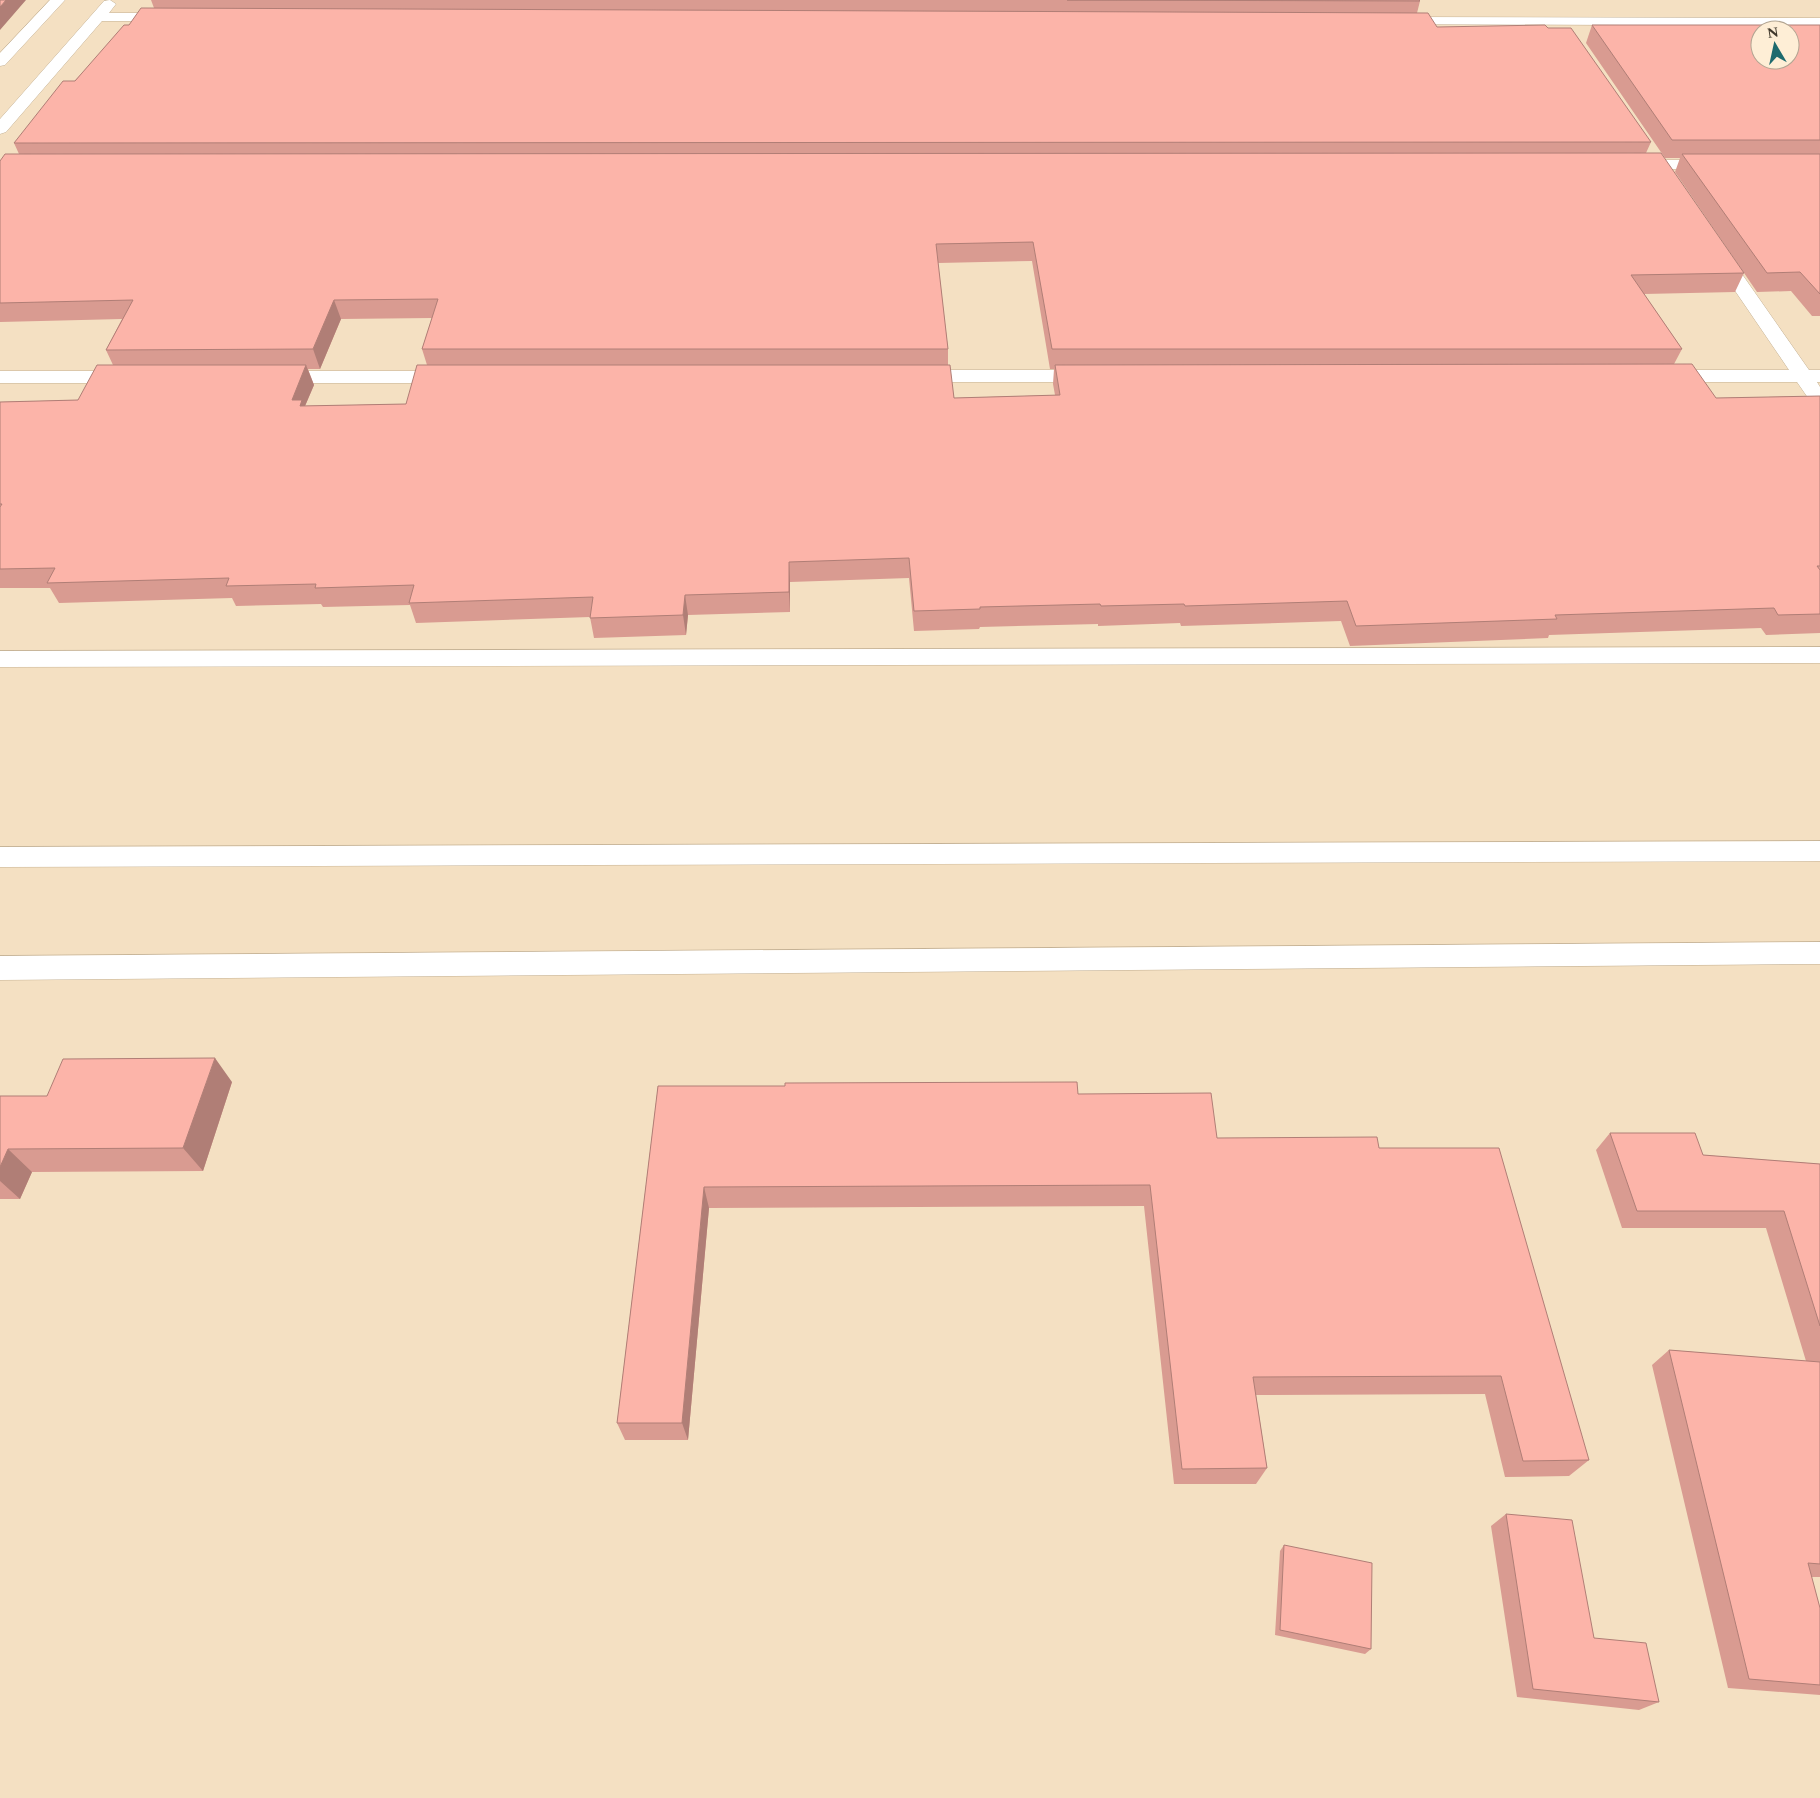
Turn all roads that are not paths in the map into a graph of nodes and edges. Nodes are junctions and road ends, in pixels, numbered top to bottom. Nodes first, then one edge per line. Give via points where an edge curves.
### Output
1 (58, 0) edge
2 (112, 0) edge
3 (1436, 7) dead end
4 (98, 17) junction
5 (188, 17) edge
6 (1385, 22) edge
7 (1445, 22) junction
8 (1562, 22) junction
9 (1820, 22) edge
10 (1573, 38) edge
11 (0, 62) edge
12 (0, 129) edge
13 (1648, 149) edge
14 (1619, 165) edge
15 (1659, 165) junction
16 (1735, 165) edge
17 (1670, 181) edge
18 (1708, 238) edge
19 (896, 376) edge
20 (1105, 376) edge
21 (1643, 376) edge
22 (1811, 376) edge
23 (0, 377) edge
24 (149, 377) edge
25 (259, 377) edge
26 (468, 377) edge
27 (1820, 401) edge
28 (1820, 655) edge
29 (0, 660) edge
30 (1820, 850) edge
31 (0, 857) edge
32 (1820, 953) edge
33 (0, 968) edge

1 - 11 street
2 - 4 street
3 - 7 street
4 - 5 street
4 - 12 street
6 - 7 street
7 - 8 street
8 - 9 street
8 - 10 street
13 - 15 street
14 - 15 street
15 - 16 street
15 - 17 street
18 - 22 street
19 - 20 street
21 - 22 street
22 - 27 street
23 - 24 street
25 - 26 street
28 - 29 street
30 - 31 street
32 - 33 street

